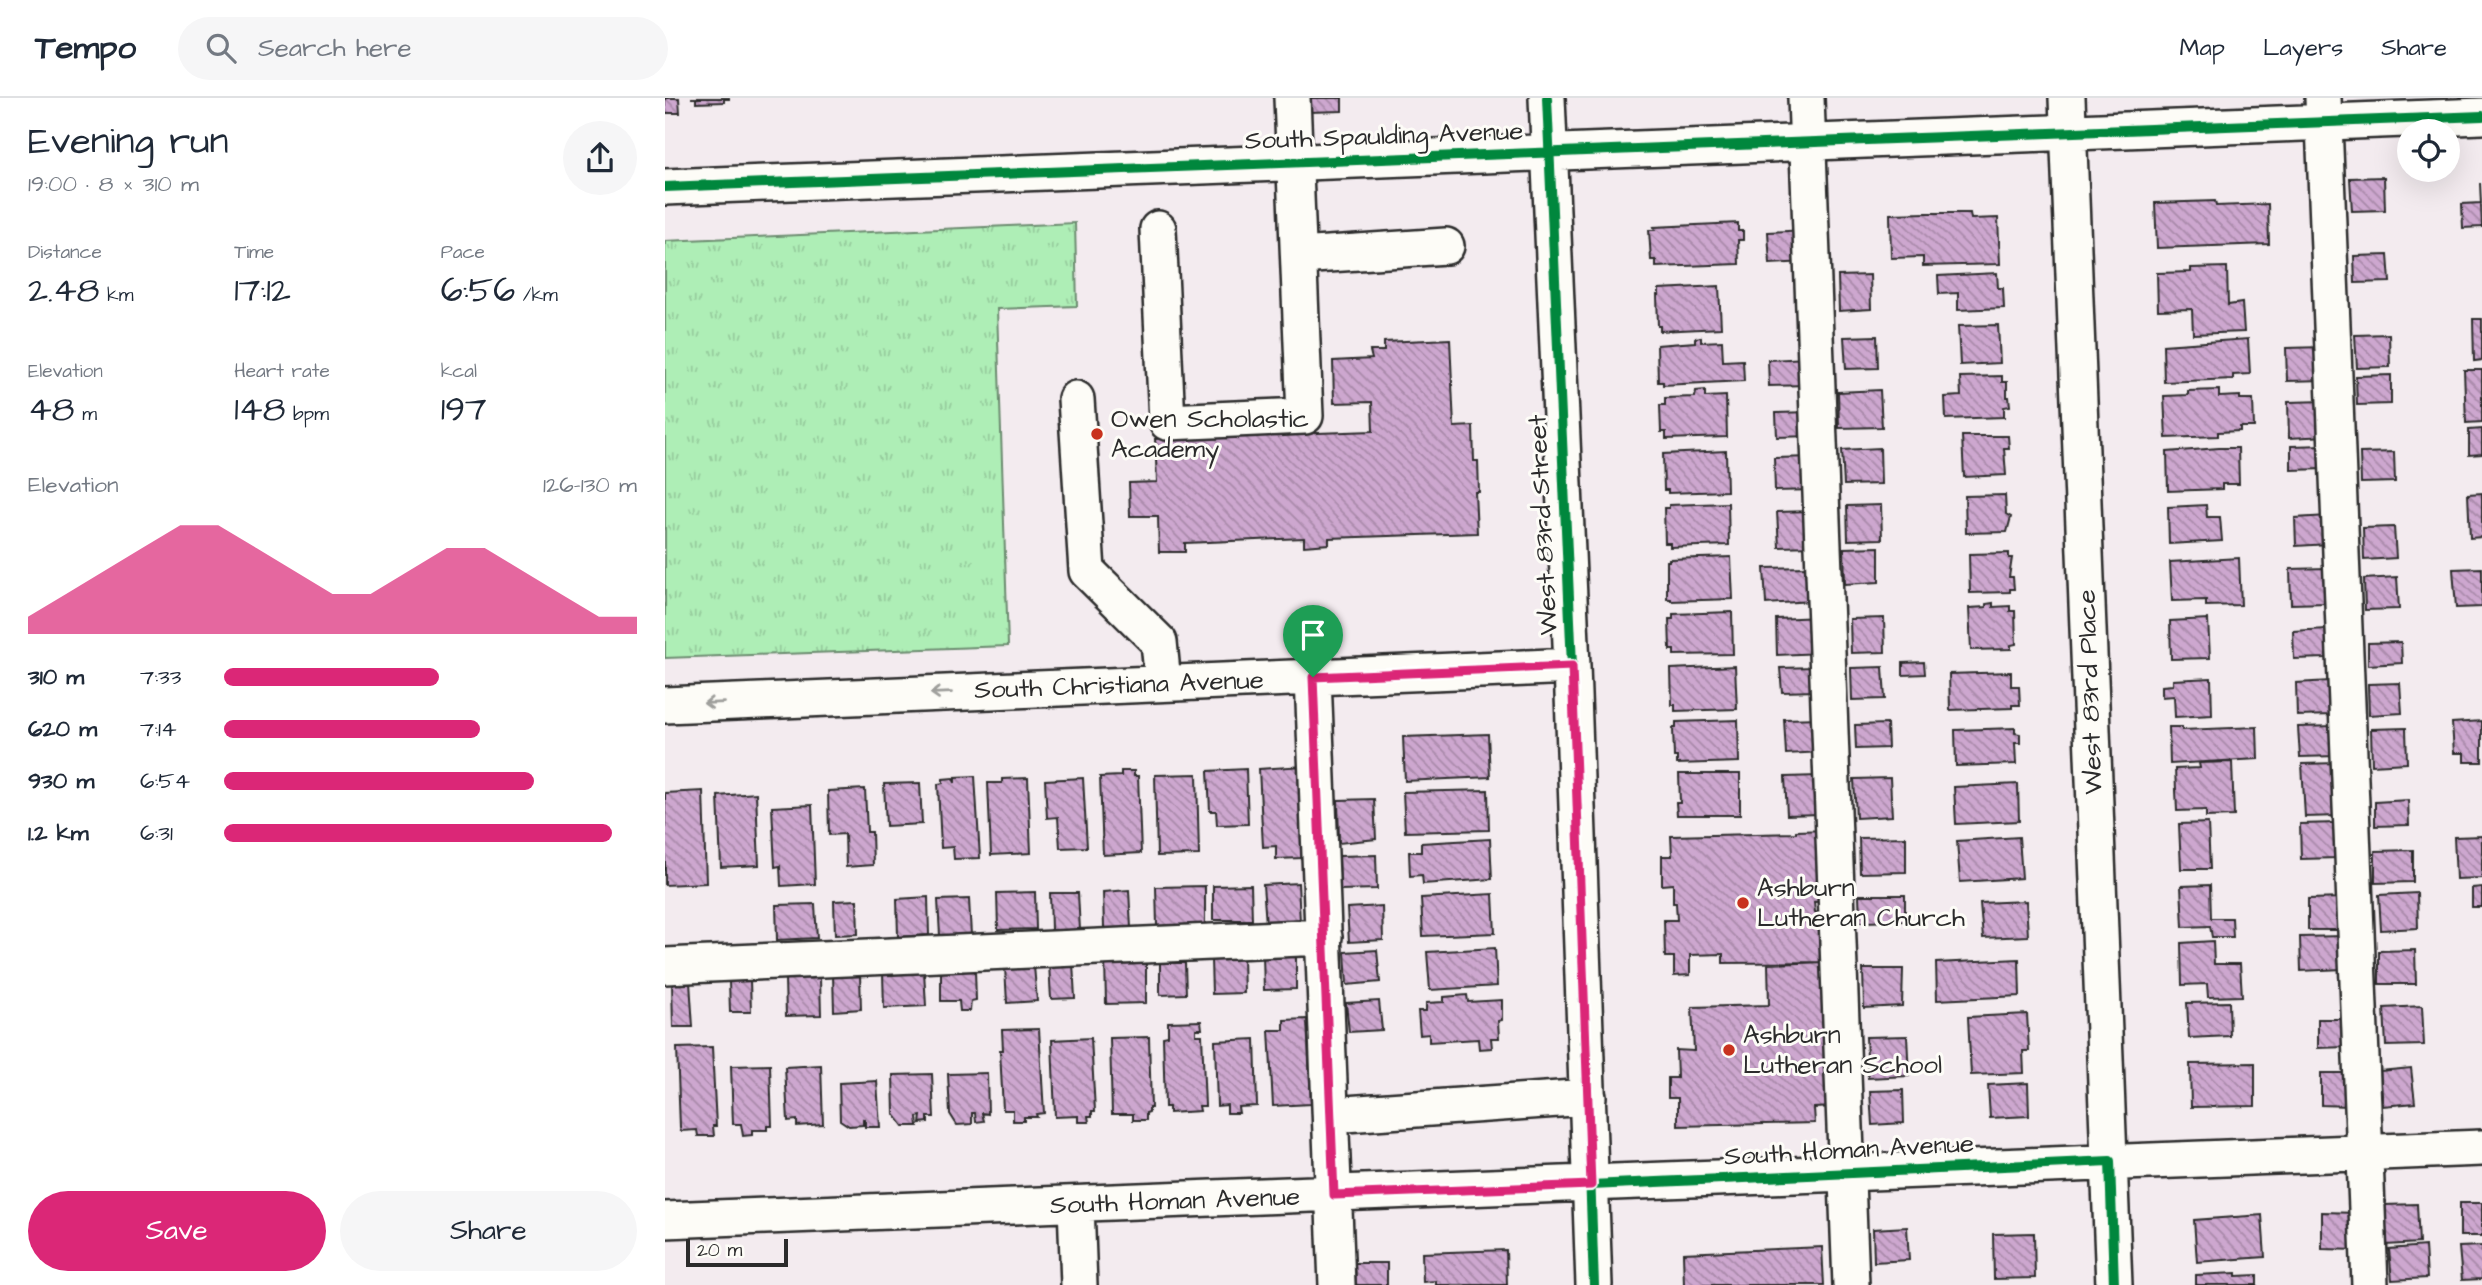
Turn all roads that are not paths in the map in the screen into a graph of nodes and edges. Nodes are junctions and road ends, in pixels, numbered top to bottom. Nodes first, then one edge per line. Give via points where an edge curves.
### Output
1 (1292, 98) edge
2 (1548, 98) edge
3 (1806, 98) edge
4 (2067, 98) edge
5 (2323, 110) edge
6 (2482, 117) edge
7 (2068, 132) junction
8 (1808, 142) junction
9 (1549, 152) junction
10 (1294, 162) junction
11 (665, 187) edge
12 (1158, 229) dead end
13 (1447, 246) dead end
14 (1299, 256) junction
15 (1076, 399) dead end
16 (1572, 666) junction
17 (1313, 677) junction
18 (1163, 683) junction
19 (665, 705) edge
20 (1324, 937) junction
21 (665, 966) edge
22 (1588, 1097) junction
23 (1331, 1115) junction
24 (2482, 1148) edge
25 (2365, 1152) junction
26 (2109, 1161) junction
27 (1847, 1173) junction
28 (1591, 1185) junction
29 (1334, 1195) junction
30 (1076, 1206) junction
31 (665, 1220) edge
32 (1079, 1285) edge
33 (1337, 1285) edge
34 (1594, 1285) edge
35 (1851, 1285) edge
36 (2114, 1285) edge
37 (2370, 1285) edge

1 - 10 street
2 - 9 street, West 83rd Street
3 - 8 street
4 - 7 street, West 83rd Place
5 - 6 street, South Spaulding Avenue
5 - 7 street, South Spaulding Avenue
5 - 25 street
7 - 8 street, South Spaulding Avenue
7 - 26 street, West 83rd Place
8 - 9 street, South Spaulding Avenue
8 - 27 street
9 - 10 street, South Spaulding Avenue
9 - 16 street, West 83rd Street
10 - 11 street, South Spaulding Avenue
10 - 14 street
12 - 14 street via 1167,422 1305,416
13 - 14 street
15 - 18 street via 1087,571 1159,642
16 - 17 street, South Christiana Avenue
16 - 22 street, West 83rd Street
17 - 18 street, South Christiana Avenue
17 - 20 street
18 -> 19 street, South Christiana Avenue
20 - 21 street
20 - 23 street
22 - 23 street
22 - 28 street, West 83rd Street
23 - 29 street
24 - 25 street, South Homan Avenue
25 - 26 street, South Homan Avenue
25 - 37 street
26 - 27 street, South Homan Avenue
26 - 36 street, West 83rd Place
27 - 28 street, South Homan Avenue
27 - 35 street
28 - 29 street, South Homan Avenue
28 - 34 street, West 83rd Street
29 - 30 street, South Homan Avenue
29 - 33 street
30 - 31 street, South Homan Avenue
30 - 32 street

